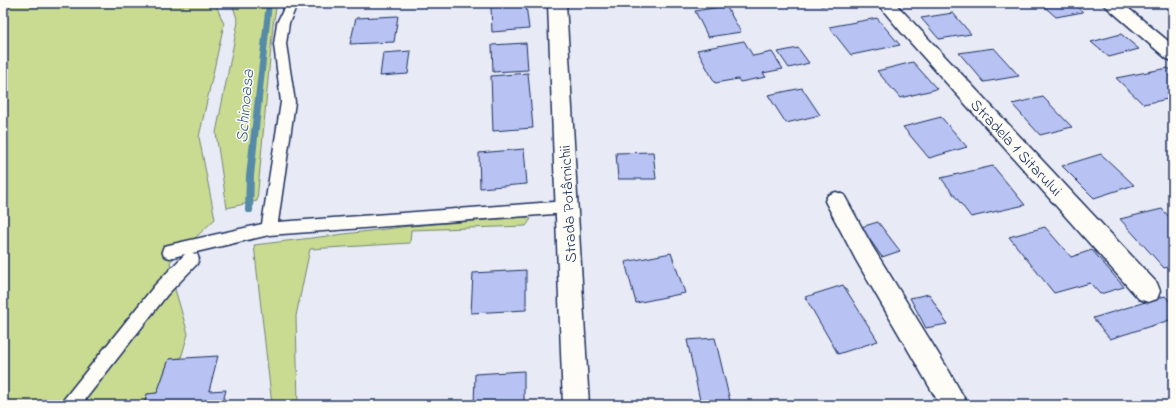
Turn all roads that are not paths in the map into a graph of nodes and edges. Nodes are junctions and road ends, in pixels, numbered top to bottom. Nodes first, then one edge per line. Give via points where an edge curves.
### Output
1 (558, 3) edge
2 (886, 3) edge
3 (1111, 3) edge
4 (289, 9) dead end
5 (1173, 55) edge
6 (836, 201) dead end
7 (567, 207) junction
8 (269, 229) junction
9 (170, 251) dead end
10 (191, 259) dead end
11 (1148, 291) dead end
12 (70, 405) edge
13 (576, 405) edge
14 (955, 405) edge

1 - 7 street, Strada Potârnichii
2 - 11 street, Stradela 1 Sitarului
3 - 5 street
4 - 8 lane via 280,44 288,102
6 - 14 street via 855,240
7 - 8 lane
7 - 13 street, Strada Potârnichii
8 - 9 lane
10 - 12 lane via 161,290

